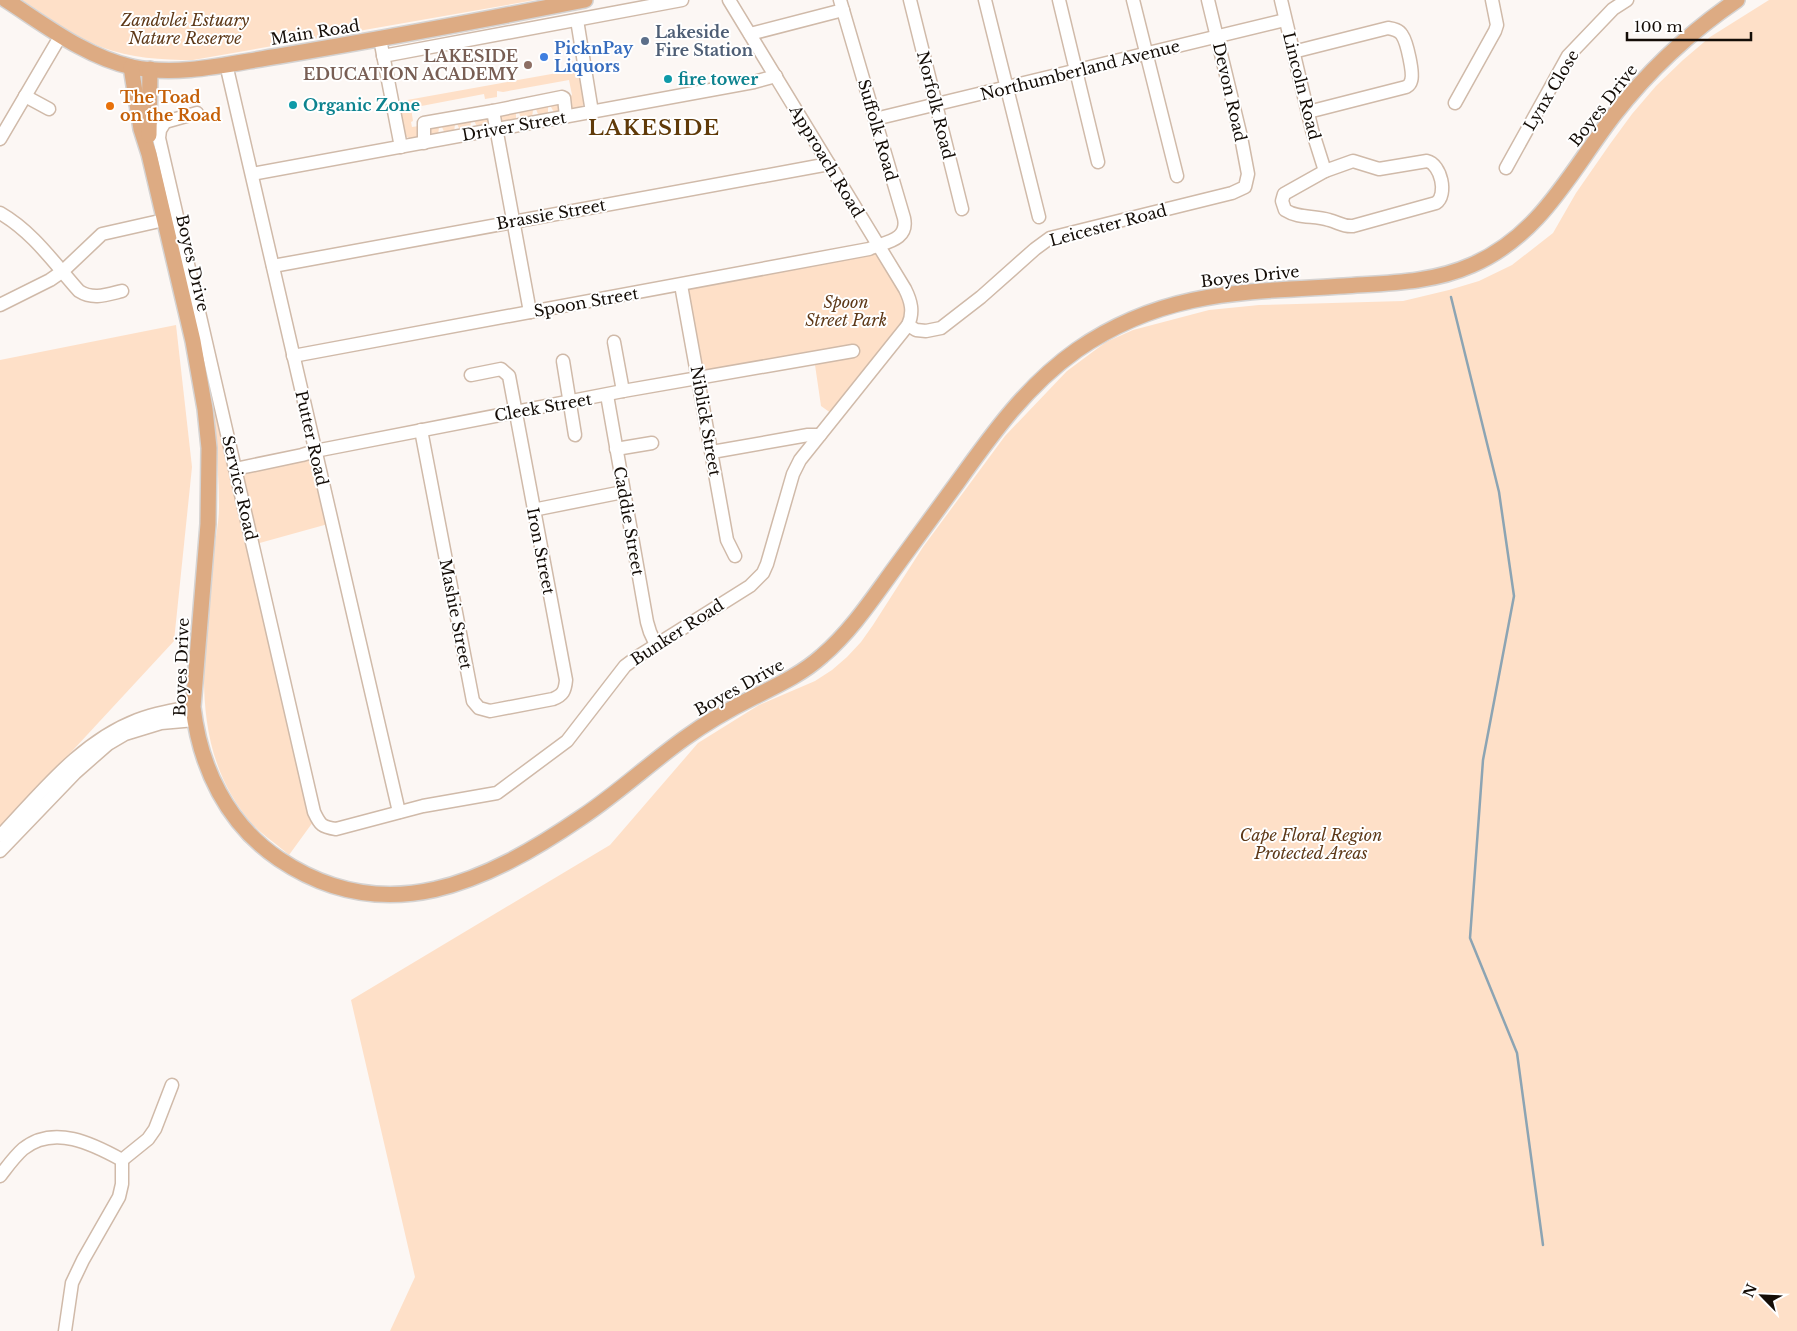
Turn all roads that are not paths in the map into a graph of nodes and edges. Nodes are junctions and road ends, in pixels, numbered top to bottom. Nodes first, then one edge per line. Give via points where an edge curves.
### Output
1 (6, 0) edge
2 (585, 0) edge
3 (682, 0) edge
4 (729, 0) edge
5 (910, 0) edge
6 (985, 0) edge
7 (1059, 0) edge
8 (1133, 0) edge
9 (1208, 0) edge
10 (1281, 0) edge
11 (1492, 0) edge
12 (1627, 0) edge
13 (1737, 0) edge
14 (654, 3) edge
15 (841, 5) edge
16 (577, 20) junction
17 (1286, 20) junction
18 (750, 34) junction
19 (61, 35) junction
20 (1217, 36) junction
21 (380, 39) junction
22 (1294, 52) junction
23 (1146, 54) junction
24 (383, 56) junction
25 (226, 64) junction
26 (131, 67) junction
27 (150, 69) junction
28 (1076, 71) junction
29 (776, 76) junction
30 (1006, 88) junction
31 (25, 96) junction
32 (1455, 103) dead end
33 (936, 105) junction
34 (49, 109) dead end
35 (566, 110) junction
36 (592, 112) junction
37 (1308, 112) junction
38 (197, 113) dead end
39 (495, 119) junction
40 (875, 120) junction
41 (424, 136) junction
42 (0, 138) edge
43 (401, 147) junction
44 (153, 151) junction
45 (1098, 162) dead end
46 (829, 164) junction
47 (1506, 168) dead end
48 (1325, 171) junction
49 (252, 174) junction
50 (1177, 176) dead end
51 (1247, 184) joint
52 (962, 209) dead end
53 (0, 213) edge
54 (1039, 217) dead end
55 (164, 220) junction
56 (514, 221) junction
57 (878, 245) junction
58 (273, 266) junction
59 (63, 271) junction
60 (681, 285) junction
61 (122, 291) dead end
62 (0, 306) edge
63 (530, 312) junction
64 (908, 325) junction
65 (614, 342) dead end
66 (852, 351) dead end
67 (293, 356) junction
68 (563, 361) dead end
69 (471, 375) dead end
70 (698, 378) junction
71 (623, 391) junction
72 (607, 395) junction
73 (570, 401) junction
74 (516, 411) junction
75 (421, 430) junction
76 (575, 435) dead end
77 (820, 435) junction
78 (652, 443) dead end
79 (616, 449) junction
80 (315, 450) junction
81 (712, 452) junction
82 (235, 469) junction
83 (623, 492) junction
84 (533, 510) junction
85 (735, 556) dead end
86 (656, 645) junction
87 (565, 691) joint
88 (194, 713) junction
89 (399, 812) junction
90 (320, 824) joint
91 (0, 836) edge
92 (0, 850) edge
93 (172, 1085) dead end
94 (122, 1160) junction
95 (0, 1176) edge
96 (65, 1331) edge

1 - 19 main road, Main Road
2 - 21 main road, Main Road
3 - 14 street
4 - 18 street, Approach Road
5 - 33 street, Norfolk Road
6 - 30 street
7 - 28 street
8 - 23 street
9 - 20 street, Devon Road
10 - 17 street, Lincoln Road
11 - 32 street via 1497,25 1495,31
12 - 47 street, Lynx Close via 1613,9 1568,56
13 - 88 main road, Boyes Drive via 1690,35 1648,74 1611,119 1548,207 1523,233 1487,258 1459,271 1417,281 1261,290 1203,297 1144,314 1075,352 1025,394 986,442 869,605 818,660 794,677 713,719 584,816 491,871 468,881 418,894 349,890 297,871 271,854 234,816 208,770
14 - 16 street
15 - 18 street
15 - 40 street, Suffolk Road
16 - 24 street
16 - 36 street
17 - 20 street, Northumberland Avenue
17 - 22 street, Lincoln Road
18 - 29 street, Approach Road
19 - 26 main road, Main Road via 102,58
19 - 31 street
20 - 23 street, Northumberland Avenue
20 - 51 street, Devon Road via 1241,137
21 - 24 street
21 - 25 main road, Main Road
22 - 37 street, Lincoln Road
22 - 37 street via 1388,28 1402,34 1405,42 1412,76 1406,87
23 - 28 street, Northumberland Avenue
23 - 50 street
24 - 43 street
25 - 27 main road, Main Road
25 - 49 street, Putter Road
26 - 27 main road, Main Road
26 - 44 main road, Boyes Drive via 142,129
27 - 44 main road, Boyes Drive
28 - 30 street, Northumberland Avenue
28 - 45 street
29 - 36 street, Driver Street
29 - 46 street, Approach Road
30 - 33 street, Northumberland Avenue
30 - 54 street
31 - 34 street
31 - 42 street
33 - 40 street, Northumberland Avenue
33 - 52 street, Norfolk Road
35 - 36 street, Driver Street
35 - 39 street, Driver Street
35 - 39 street via 562,97
37 - 48 street, Lincoln Road
38 - 44 street, Service Road via 165,122
39 - 41 street, Driver Street
39 - 41 street via 424,123
39 - 56 street
40 - 57 street, Suffolk Road via 905,224 901,235
41 - 43 street, Driver Street
43 - 49 street, Driver Street
44 - 55 main road, Boyes Drive
44 - 82 street, Service Road
46 - 56 street, Brassie Street
46 - 57 street, Approach Road
48 - 48 street via 1284,194 1285,210 1353,226 1436,203 1442,197 1437,168 1427,161 1379,168 1353,162
49 - 58 street, Putter Road
51 - 64 street, Leicester Road via 1232,193 1050,238 941,328 926,331
53 - 59 street via 16,222
55 - 59 street via 102,234
55 - 88 main road, Boyes Drive via 200,377 209,448 208,524
56 - 58 street, Brassie Street
56 - 63 street
57 - 60 street, Spoon Street via 868,250
57 - 64 street, Approach Road via 910,300 912,314
58 - 67 street, Putter Road
59 - 61 street via 79,291 90,297
59 - 62 street
60 - 63 street, Spoon Street
60 - 70 street, Niblick Street
63 - 67 street, Spoon Street
64 - 77 street, Bunker Road
65 - 71 street
66 - 70 street, Cleek Street
67 - 80 street, Putter Road
68 - 73 street
69 - 74 street, Iron Street via 504,371
70 - 71 street, Cleek Street
70 - 81 street, Niblick Street
71 - 72 street, Cleek Street
72 - 73 street, Cleek Street
72 - 79 street, Caddie Street
73 - 74 street, Cleek Street
73 - 76 street
74 - 75 street, Cleek Street
74 - 84 street, Iron Street
75 - 80 street, Cleek Street
75 - 87 street, Mashie Street via 473,701 479,708 490,711 553,699
77 - 81 street
77 - 86 street, Bunker Road via 796,467 763,573 747,588
78 - 79 street
79 - 83 street, Caddie Street
80 - 82 street, Cleek Street
80 - 89 street, Putter Road
81 - 85 street, Niblick Street via 727,540
82 - 90 street, Service Road via 314,812
83 - 84 street
83 - 86 street, Caddie Street via 649,629
84 - 87 street, Iron Street via 566,680
86 - 89 street, Bunker Road via 618,673 567,741 503,790 492,795
88 - 91 street via 160,713 102,737 78,756
88 - 92 street via 125,734 108,744 94,754
89 - 90 street, Bunker Road via 336,829
93 - 94 street via 155,1129
94 - 95 street via 82,1141 49,1138 23,1149
94 - 96 street via 120,1197 72,1283

